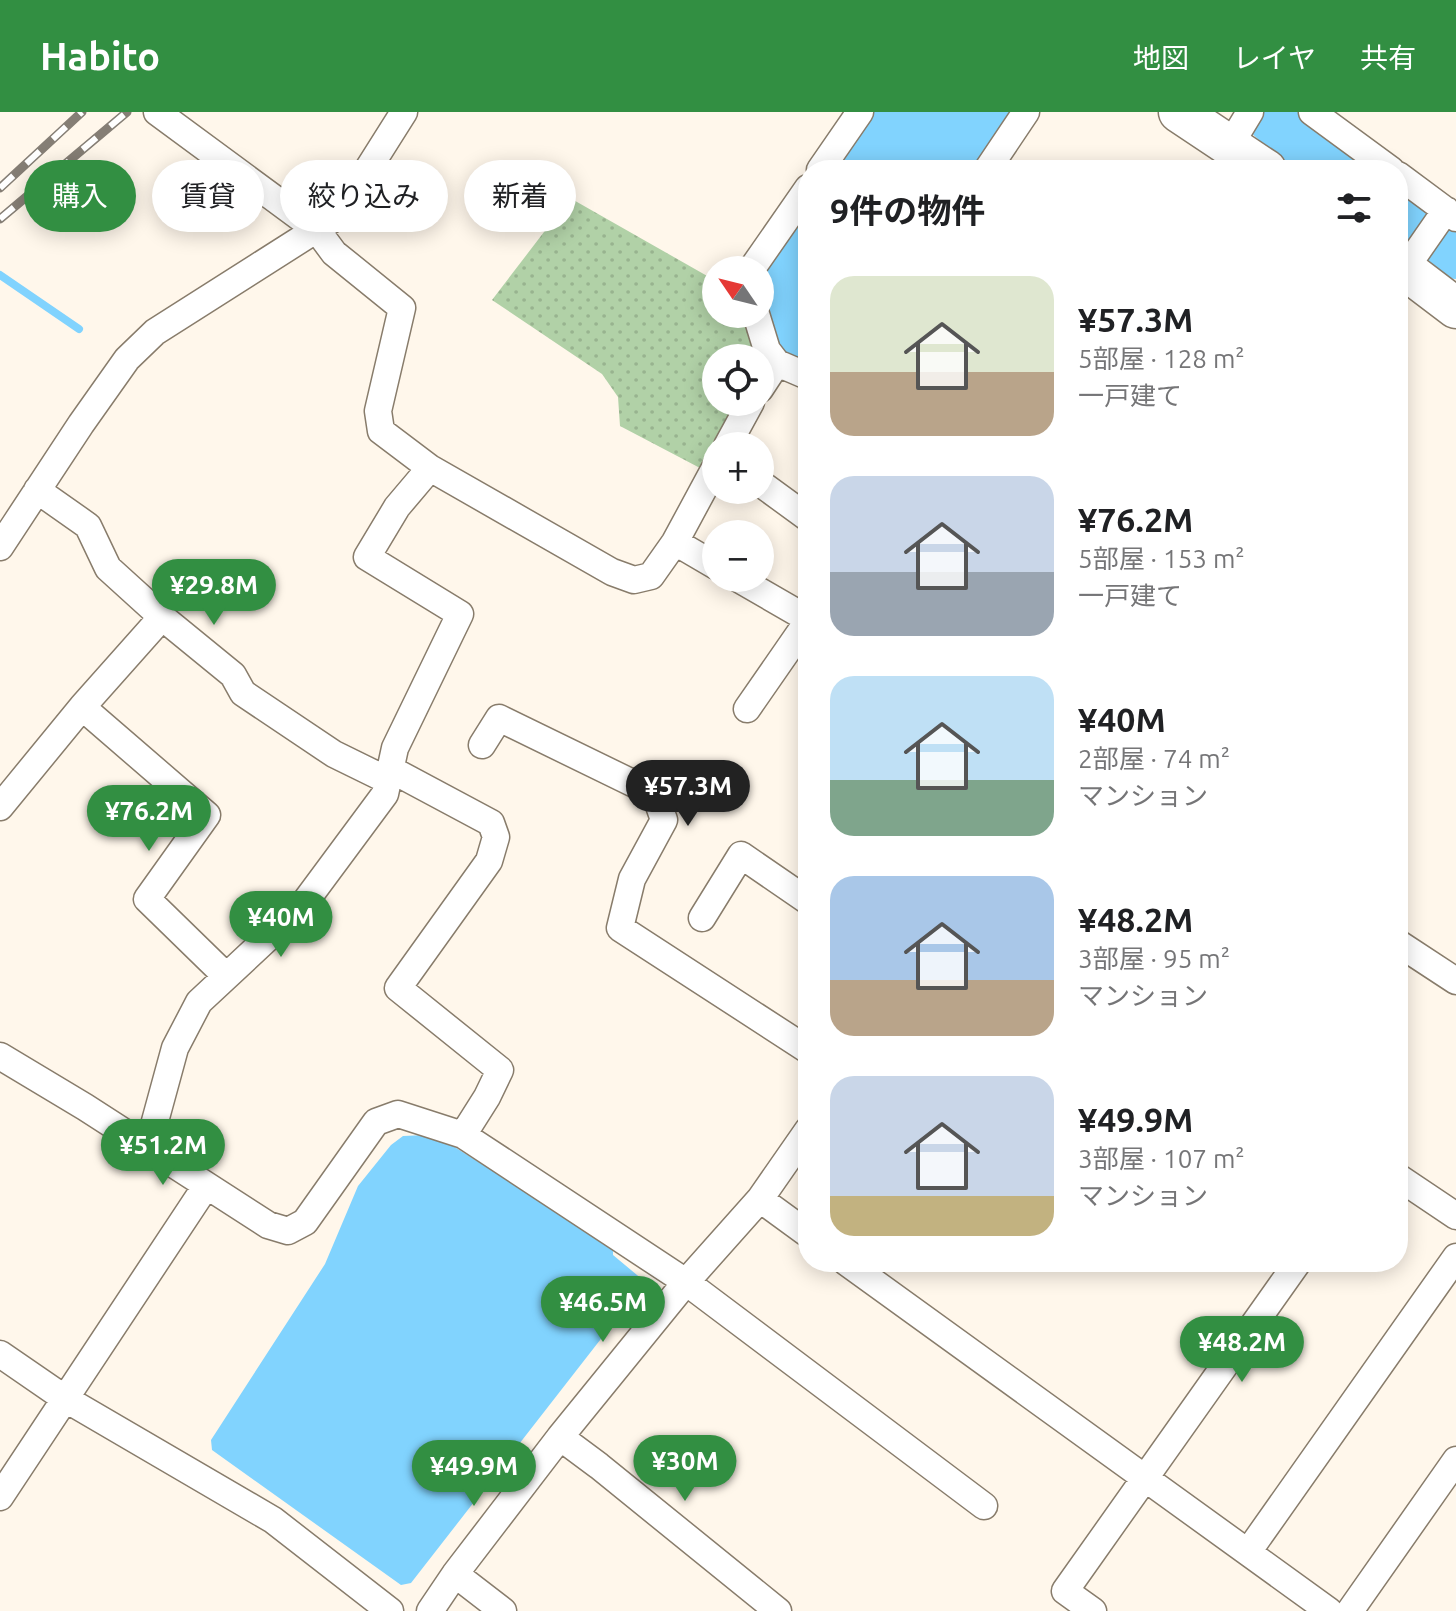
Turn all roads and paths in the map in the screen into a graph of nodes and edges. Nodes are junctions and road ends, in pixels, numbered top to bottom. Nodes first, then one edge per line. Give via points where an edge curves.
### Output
1 (157, 112) edge
2 (404, 112) edge
3 (860, 112) edge
4 (1026, 112) edge
5 (1179, 112) edge
6 (1312, 112) edge
7 (1240, 128) edge
8 (374, 160) edge
9 (827, 160) edge
10 (994, 160) edge
11 (1260, 160) edge
12 (1377, 160) edge
13 (1408, 182) edge
14 (798, 202) edge
15 (280, 203) edge
16 (1451, 214) edge
17 (314, 232) edge
18 (318, 232) edge
19 (761, 256) edge
20 (1408, 260) edge
21 (1408, 271) edge
22 (1456, 308) edge
23 (760, 328) edge
24 (777, 363) junction
25 (774, 368) edge
26 (798, 372) edge
27 (430, 468) junction
28 (37, 490) junction
29 (702, 492) edge
30 (774, 493) edge
31 (798, 511) edge
32 (675, 542) junction
33 (0, 547) edge
34 (702, 558) edge
35 (761, 592) edge
36 (798, 614) edge
37 (162, 617) junction
38 (798, 635) edge
39 (82, 707) junction
40 (747, 709) dead end
41 (482, 745) dead end
42 (388, 775) junction
43 (0, 807) edge
44 (798, 894) edge
45 (702, 918) dead end
46 (1408, 950) edge
47 (226, 976) junction
48 (1456, 981) edge
49 (798, 1044) edge
50 (0, 1056) edge
51 (463, 1135) junction
52 (798, 1144) edge
53 (148, 1147) junction
54 (1408, 1184) edge
55 (206, 1186) junction
56 (760, 1199) junction
57 (1456, 1216) edge
58 (798, 1227) edge
59 (1456, 1257) edge
60 (860, 1272) edge
61 (1291, 1272) edge
62 (686, 1282) junction
63 (0, 1354) edge
64 (64, 1398) junction
65 (560, 1437) junction
66 (1456, 1460) edge
67 (1145, 1478) junction
68 (0, 1497) edge
69 (984, 1506) dead end
70 (1248, 1552) junction
71 (455, 1574) junction
72 (390, 1611) edge
73 (430, 1611) edge
74 (503, 1611) edge
75 (778, 1611) edge
76 (1093, 1611) edge
77 (1329, 1611) edge
78 (1350, 1611) edge

1 - 15 street
2 - 8 street
3 - 9 street
4 - 10 street
5 - 7 main road
6 - 12 street
7 - 11 main road
13 - 16 street
14 - 19 street
16 - 20 street
17 - 28 street via 155,332 127,359
18 - 27 street via 334,253 402,308 378,411 381,431
21 - 22 main road
23 - 24 street
24 - 25 street
24 - 26 street
27 - 32 street via 634,580 651,576
27 - 42 street via 397,507 367,557 460,614 395,748
28 - 33 street
28 - 37 street via 88,526 108,568
29 - 32 street
30 - 31 street
32 - 34 street
35 - 36 street
37 - 39 street
37 - 42 street via 233,675 243,693 334,754
38 - 40 street
39 - 43 street
39 - 47 street via 207,815 147,899
41 - 49 street via 499,718 655,794 664,820 632,879 620,928
42 - 47 street via 385,794 302,906
42 - 51 street via 491,823 496,837 489,861 398,988 500,1070
44 - 45 street via 741,855
46 - 48 street
47 - 53 street via 199,1002 175,1048
50 - 53 street
51 - 55 street via 398,1114 376,1122 305,1222 288,1231 268,1225
51 - 62 street
52 - 56 street
53 - 55 street
54 - 57 street
55 - 64 street
56 - 58 street
56 - 62 street
59 - 70 street
60 - 67 street
61 - 67 street
62 - 65 street
62 - 69 street
63 - 64 street
64 - 68 street
64 - 72 street via 273,1520
65 - 71 street
65 - 75 street
66 - 78 street
67 - 70 street
67 - 76 street via 1065,1591
70 - 77 street
71 - 73 street
71 - 74 street

